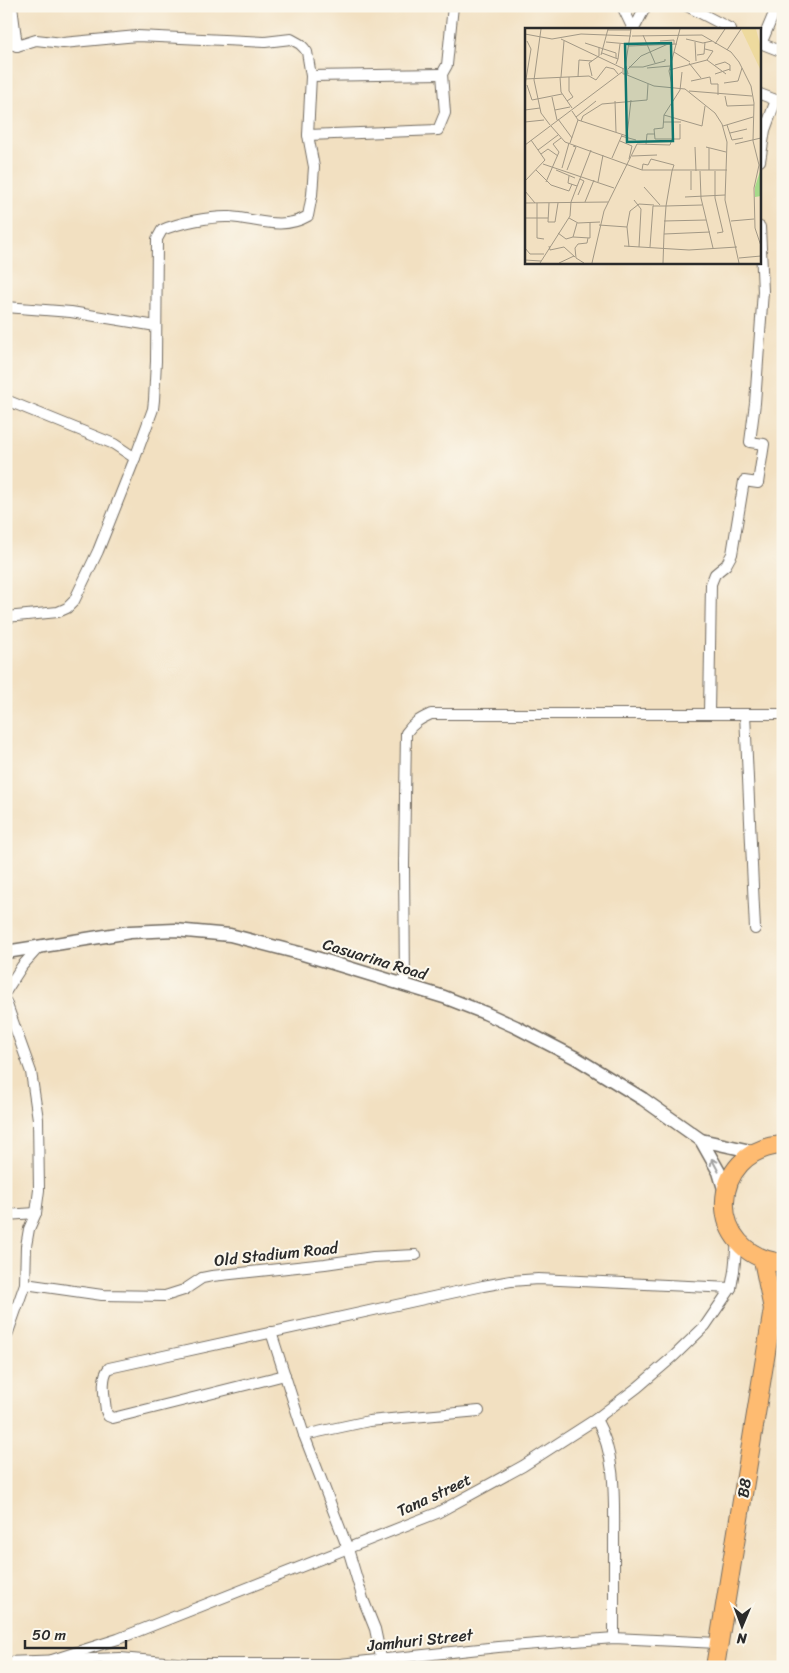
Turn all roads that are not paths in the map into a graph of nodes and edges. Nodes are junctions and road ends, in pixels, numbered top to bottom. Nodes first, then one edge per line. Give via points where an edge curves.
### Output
1 (12, 6) edge
2 (453, 6) edge
3 (622, 6) edge
4 (646, 6) edge
5 (687, 6) edge
6 (777, 6) edge
7 (633, 28) edge
8 (635, 28) edge
9 (729, 28) edge
10 (762, 42) edge
11 (6, 43) edge
12 (762, 44) edge
13 (17, 46) junction
14 (783, 52) edge
15 (442, 74) junction
16 (311, 76) junction
17 (762, 95) edge
18 (779, 101) edge
19 (308, 135) junction
20 (762, 149) edge
21 (762, 264) edge
22 (6, 307) edge
23 (156, 326) junction
24 (6, 400) edge
25 (135, 458) junction
26 (6, 618) edge
27 (708, 714) junction
28 (745, 714) junction
29 (783, 714) edge
30 (755, 929) dead end
31 (39, 947) junction
32 (6, 952) edge
33 (405, 986) junction
34 (6, 991) edge
35 (7, 1003) edge
36 (701, 1140) junction
37 (783, 1146) edge
38 (755, 1152) junction
39 (725, 1192) junction
40 (36, 1213) junction
41 (6, 1215) edge
42 (737, 1241) junction
43 (416, 1255) dead end
44 (763, 1260) junction
45 (783, 1263) edge
46 (25, 1284) junction
47 (731, 1288) junction
48 (783, 1289) edge
49 (773, 1309) junction
50 (271, 1332) junction
51 (6, 1338) edge
52 (285, 1375) junction
53 (479, 1411) dead end
54 (596, 1419) junction
55 (304, 1434) junction
56 (348, 1549) junction
57 (614, 1638) junction
58 (118, 1639) junction
59 (718, 1643) junction
60 (120, 1658) junction
61 (52, 1660) junction
62 (6, 1662) edge
63 (382, 1663) edge
64 (188, 1666) edge
65 (715, 1667) edge

1 - 13 street
2 - 15 street via 447,65
3 - 7 street
4 - 8 street
5 - 9 street
6 - 10 street
11 - 13 street
12 - 14 street
13 - 16 street via 36,40 63,43 137,36 265,42 291,39 304,48
15 - 16 street
15 - 19 street via 445,113 438,130
16 - 19 street
17 - 18 street
18 - 20 street via 765,130
19 - 23 street via 314,168 308,216 298,222 276,224 228,217 186,222 162,230 157,239
21 - 27 street via 756,403 750,442 764,444 758,483 744,481 732,554 711,584
22 - 23 street via 71,312
23 - 25 street via 153,409
24 - 25 street via 114,444
25 - 26 street via 74,601 58,612
27 - 28 street
27 - 33 street via 431,714 413,724 406,733
28 - 29 street
28 - 30 street
31 - 32 street, Casuarina Road
31 - 33 street, Casuarina Road via 130,932 176,930 230,935
31 - 34 street
33 - 36 street, Casuarina Road via 485,1013 542,1040 643,1100
34 - 35 street
35 - 40 street via 31,1072 38,1119 39,1190
36 - 38 street
39 -> 36 street via 719,1172
37 - 38 highway
38 - 39 highway via 736,1169
39 - 42 highway via 728,1226
40 - 41 street
40 - 46 street via 26,1246
42 - 44 highway
42 - 47 street, Tana street
43 - 46 street, Old Stadium Road via 212,1276 165,1296 102,1295
44 - 45 highway
44 - 49 highway
46 - 51 street
47 - 50 street via 538,1279 511,1281
47 - 54 street, Tana street via 706,1326 690,1342
48 - 49 highway
49 - 59 highway, B8
50 - 52 street
50 - 52 street via 109,1368 104,1378 106,1411 113,1418
52 - 55 street
53 - 55 street via 369,1421
54 - 56 street, Tana street via 483,1489 437,1513
54 - 57 street via 604,1435 611,1466
55 - 56 street
56 - 58 street, Tana street
56 - 63 street via 375,1629
57 - 59 street, Jamhuri Street
57 - 63 street, Jamhuri Street via 498,1647
58 - 60 street
58 - 61 street, Tana street
59 - 65 highway, B8
60 - 61 street, Jamhuri Street
60 - 64 street, Jamhuri Street
61 - 62 street, Jamhuri Street
63 - 64 street, Jamhuri Street

